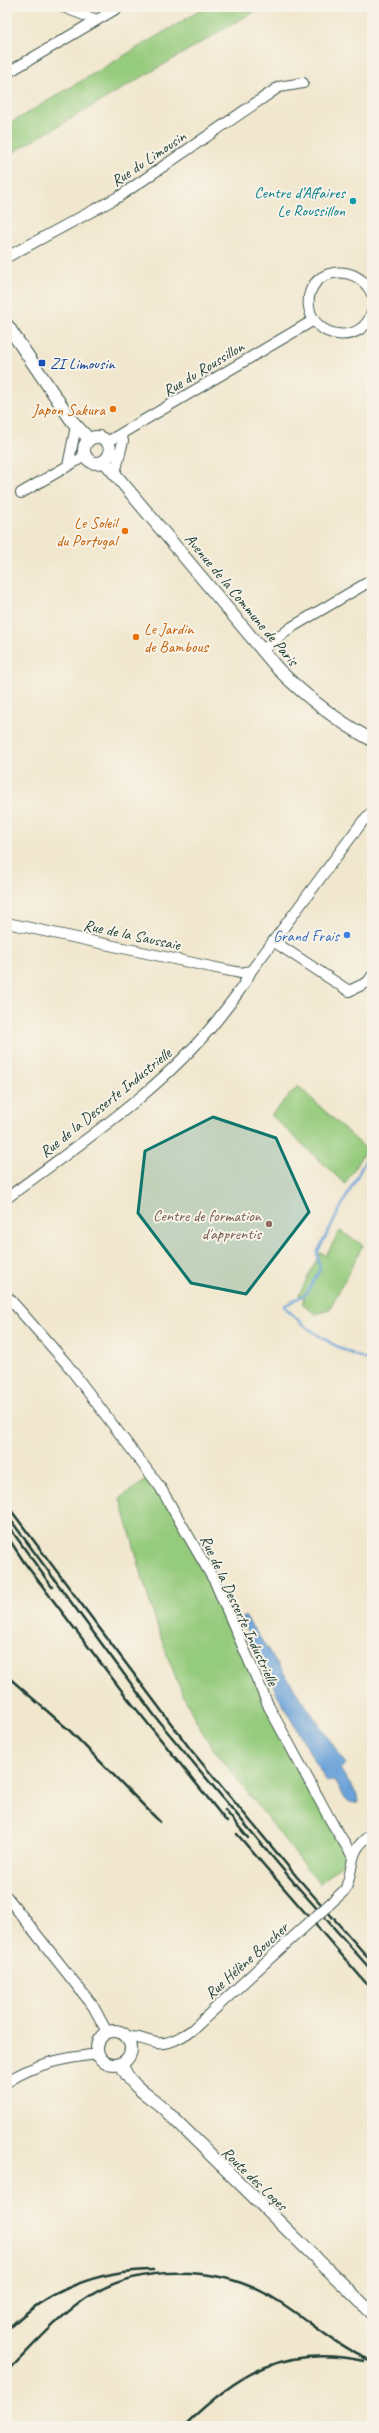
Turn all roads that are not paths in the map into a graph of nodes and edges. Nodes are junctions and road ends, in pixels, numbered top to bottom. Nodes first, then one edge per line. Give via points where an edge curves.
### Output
1 (63, 7) edge
2 (119, 7) edge
3 (97, 20) junction
4 (7, 73) edge
5 (303, 84) dead end
6 (7, 257) edge
7 (372, 294) edge
8 (372, 312) edge
9 (314, 320) junction
10 (7, 325) edge
11 (76, 426) junction
12 (121, 435) junction
13 (89, 439) junction
14 (107, 442) junction
15 (85, 456) junction
16 (104, 461) junction
17 (68, 466) junction
18 (115, 473) junction
19 (21, 493) dead end
20 (372, 580) edge
21 (262, 650) junction
22 (372, 740) edge
23 (372, 812) edge
24 (7, 923) edge
25 (273, 941) junction
26 (251, 971) junction
27 (372, 976) edge
28 (7, 1198) edge
29 (7, 1296) edge
30 (372, 1834) edge
31 (352, 1855) junction
32 (7, 1897) edge
33 (107, 2032) junction
34 (127, 2037) junction
35 (98, 2054) junction
36 (121, 2063) junction
37 (7, 2082) edge
38 (372, 2313) edge

1 - 3 street
2 - 3 street
3 - 4 street
5 - 6 street, Rue du Limousin via 279,87 120,196
7 - 9 street via 362,279 353,273 340,271 325,275 310,294 309,306
8 - 9 street via 366,324 357,332 345,335 334,335 321,328
9 - 12 street, Rue du Roussillon
10 - 11 street
11 - 13 street
11 - 17 street
12 - 14 street, Rue du Roussillon
12 - 18 street via 123,441
13 - 14 street via 99,437
13 - 15 street via 84,447
14 - 16 street via 110,452
15 - 16 street via 93,463
15 - 17 street
16 - 18 street, Avenue de la Commune de Paris
17 - 19 street
18 - 21 street, Avenue de la Commune de Paris
20 - 21 street via 292,627
21 - 22 street, Avenue de la Commune de Paris via 278,669 311,699
23 - 25 street, Rue de la Desserte Industrielle
24 - 26 street, Rue de la Saussaie via 241,973
25 - 26 street, Rue de la Desserte Industrielle
25 - 27 street via 348,991 368,982
26 - 28 street, Rue de la Desserte Industrielle via 239,992 187,1055 100,1130
29 - 31 street, Rue de la Desserte Industrielle via 66,1363 160,1487 212,1576 269,1707
30 - 31 street via 363,1840
31 - 34 street, Rue Hélène Boucher, bridge via 345,1890 192,2030 181,2037 156,2043 139,2036
32 - 33 street via 93,2006
33 - 34 street via 121,2032
33 - 35 street via 98,2043
34 - 36 street via 131,2047 129,2055
35 - 36 street via 103,2061 111,2065
35 - 37 street via 60,2059 34,2067
36 - 38 street, Route des Loges via 135,2087 162,2107

